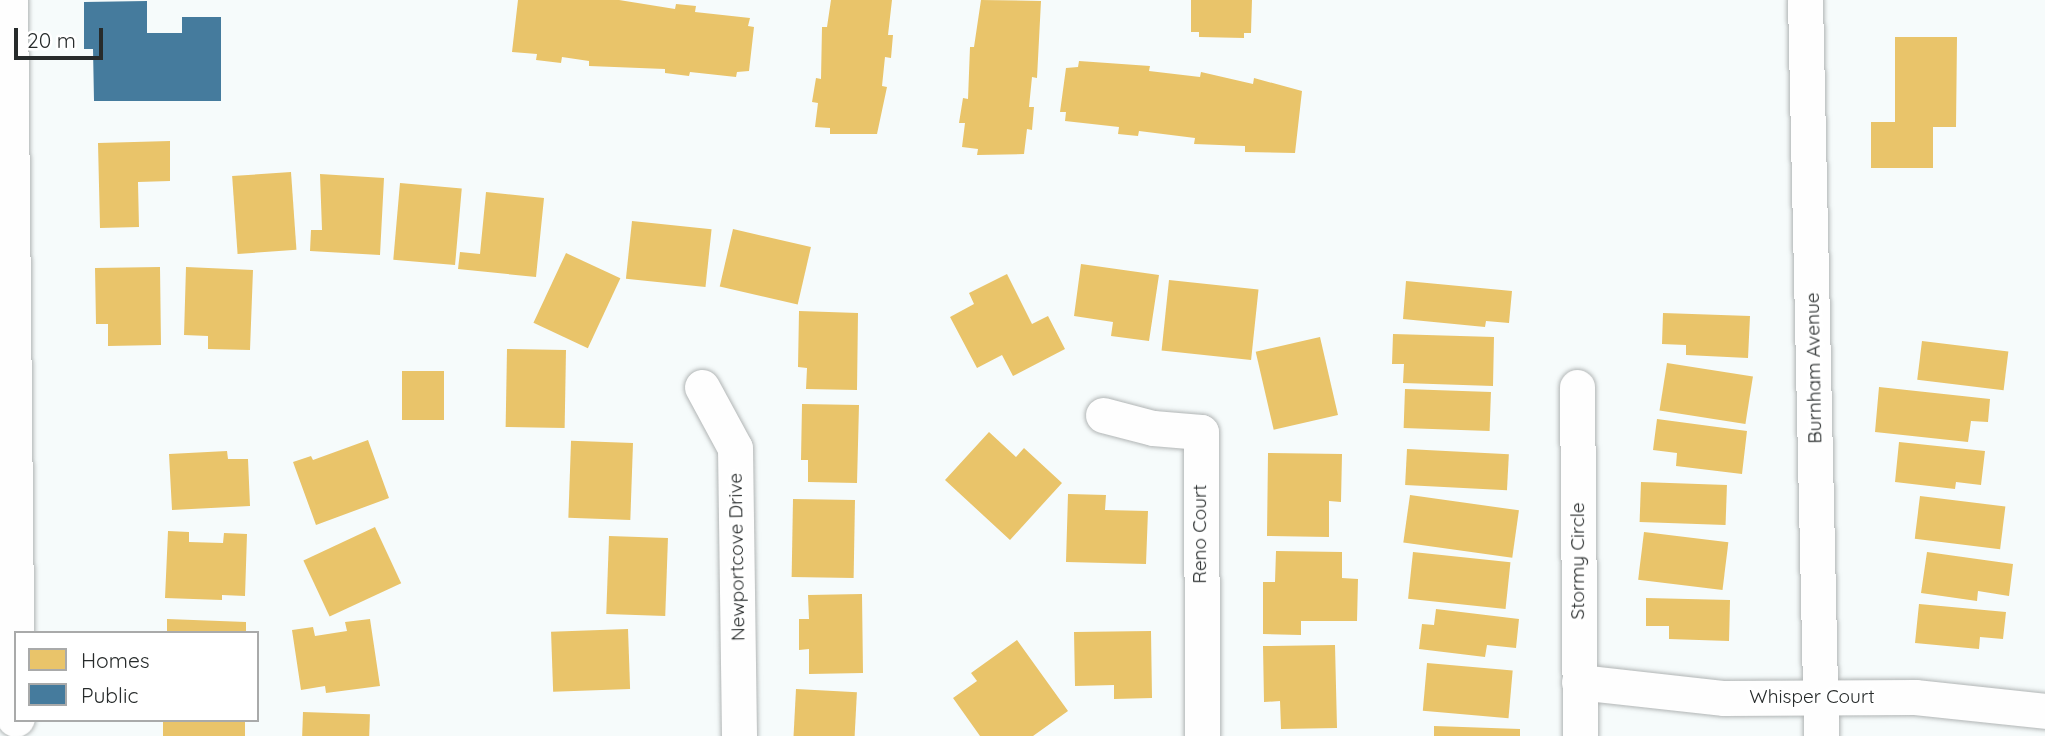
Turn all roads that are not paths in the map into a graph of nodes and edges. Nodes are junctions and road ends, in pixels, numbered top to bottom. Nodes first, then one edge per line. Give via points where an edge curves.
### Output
1 (9, 0) edge
2 (1805, 0) edge
3 (702, 387) dead end
4 (1577, 387) dead end
5 (1103, 415) dead end
6 (15, 631) edge
7 (1579, 682) junction
8 (1820, 697) junction
9 (2045, 711) edge
10 (739, 736) edge
11 (1202, 736) edge
12 (1580, 736) edge
13 (1821, 736) edge

1 - 6 street
2 - 8 street, Burnham Avenue
3 - 10 street, Newportcove Drive via 735,448
4 - 7 street, Stormy Circle
5 - 11 street, Reno Court via 1153,428 1201,432
7 - 8 street, Whisper Court via 1724,698
7 - 12 street, Stormy Circle
8 - 9 street, Whisper Court via 1915,697
8 - 13 street, Burnham Avenue

